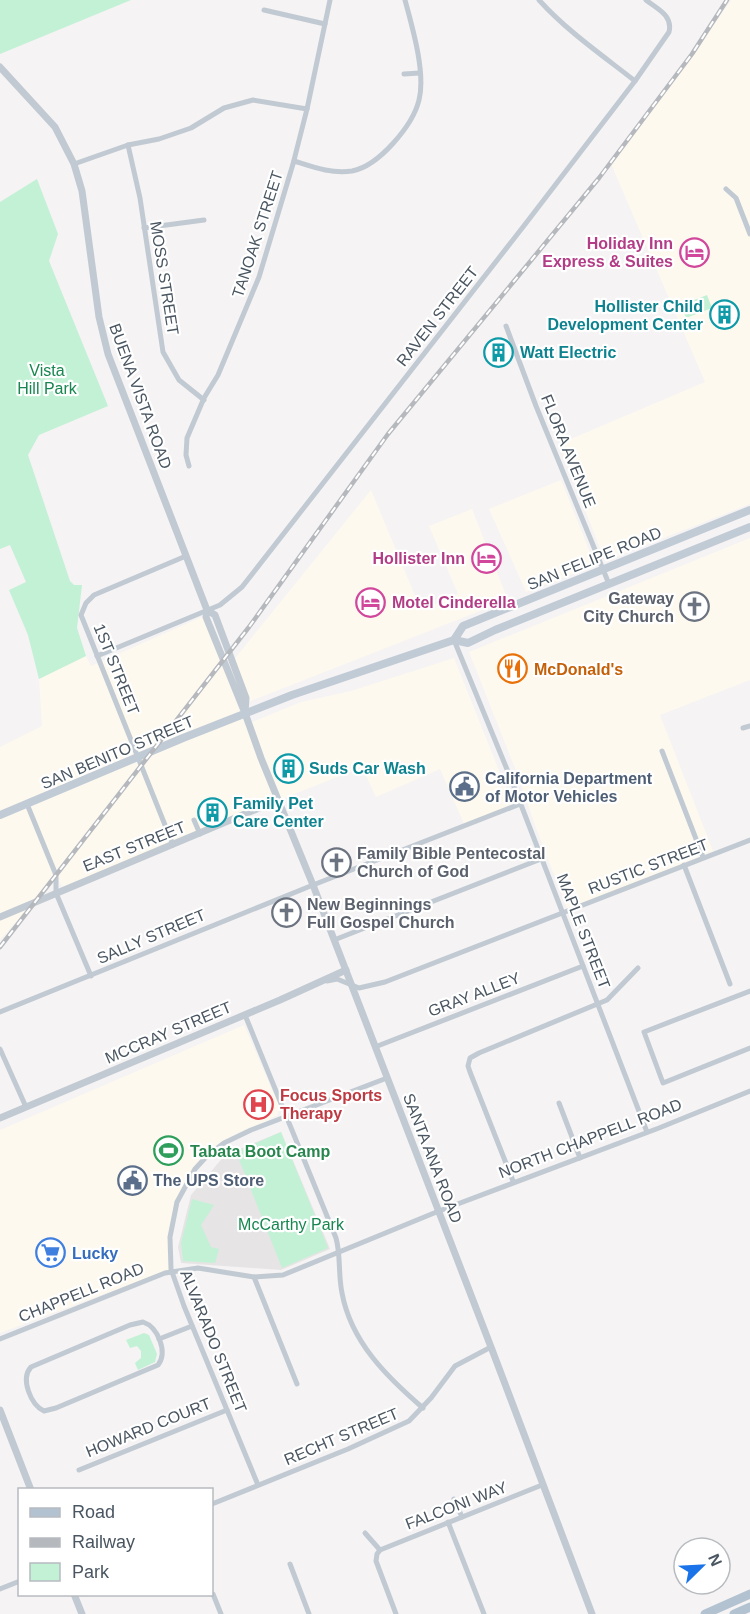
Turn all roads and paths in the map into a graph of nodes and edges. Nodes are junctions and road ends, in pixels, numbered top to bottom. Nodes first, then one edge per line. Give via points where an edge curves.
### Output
1 (330, 0) edge
2 (405, 0) edge
3 (539, 0) edge
4 (646, 0) edge
5 (264, 9) dead end
6 (325, 24) junction
7 (0, 67) edge
8 (404, 74) dead end
9 (420, 74) junction
10 (635, 81) junction
11 (307, 109) junction
12 (128, 146) junction
13 (294, 161) junction
14 (74, 164) junction
15 (726, 189) dead end
16 (204, 220) dead end
17 (144, 228) junction
18 (750, 234) edge
19 (506, 326) dead end
20 (204, 400) junction
21 (189, 466) dead end
22 (750, 510) edge
23 (750, 527) edge
24 (186, 556) junction
25 (603, 569) junction
26 (609, 584) junction
27 (207, 610) junction
28 (454, 640) junction
29 (98, 656) junction
30 (245, 713) junction
31 (750, 726) edge
32 (743, 728) dead end
33 (662, 751) dead end
34 (137, 758) junction
35 (278, 800) junction
36 (27, 804) junction
37 (520, 804) junction
38 (0, 815) edge
39 (194, 820) dead end
40 (200, 834) junction
41 (750, 840) edge
42 (173, 845) junction
43 (703, 857) junction
44 (542, 859) junction
45 (684, 865) junction
46 (313, 885) junction
47 (56, 893) junction
48 (563, 914) junction
49 (0, 917) edge
50 (334, 940) junction
51 (583, 966) junction
52 (638, 968) dead end
53 (346, 970) junction
54 (91, 976) junction
55 (322, 981) junction
56 (730, 984) dead end
57 (352, 986) junction
58 (750, 991) edge
59 (597, 1004) junction
60 (0, 1012) edge
61 (245, 1015) junction
62 (375, 1047) junction
63 (0, 1049) edge
64 (748, 1049) edge
65 (750, 1058) edge
66 (387, 1078) junction
67 (750, 1091) edge
68 (559, 1103) dead end
69 (26, 1107) junction
70 (286, 1117) junction
71 (0, 1118) edge
72 (647, 1132) junction
73 (580, 1158) junction
74 (513, 1181) junction
75 (439, 1211) junction
76 (340, 1252) junction
77 (172, 1272) junction
78 (254, 1277) junction
79 (192, 1326) junction
80 (0, 1339) edge
81 (159, 1339) junction
82 (491, 1347) junction
83 (297, 1384) dead end
84 (423, 1408) junction
85 (0, 1410) edge
86 (226, 1410) junction
87 (79, 1470) dead end
88 (258, 1485) junction
89 (542, 1485) junction
90 (30, 1488) edge
91 (454, 1498) dead end
92 (213, 1504) edge
93 (462, 1517) junction
94 (448, 1522) junction
95 (365, 1533) dead end
96 (380, 1550) junction
97 (290, 1564) dead end
98 (18, 1582) edge
99 (0, 1589) edge
100 (213, 1594) dead end
101 (750, 1594) edge
102 (75, 1596) edge
103 (750, 1607) edge
104 (82, 1614) edge
105 (221, 1614) edge
106 (309, 1614) edge
107 (396, 1614) edge
108 (484, 1614) edge
109 (592, 1614) edge
110 (705, 1614) edge
111 (734, 1614) edge

1 - 6 street, TANOAK STREET
2 - 9 street
3 - 10 street
4 - 10 street, RAVEN STREET via 671,23 669,32
5 - 6 street
6 - 11 street, TANOAK STREET
7 - 14 street, BUENA VISTA ROAD via 55,127
8 - 9 street
9 - 13 street via 419,99 405,130 385,153 354,171 327,172
10 - 27 street, RAVEN STREET via 242,587
11 - 12 street via 253,100 224,108 190,128
11 - 13 street, TANOAK STREET
12 - 14 street
12 - 17 street, MOSS STREET
13 - 20 street, TANOAK STREET via 259,277
14 - 24 street, BUENA VISTA ROAD via 82,191 108,354
15 - 18 street via 736,198
16 - 17 street
17 - 20 street, MOSS STREET via 163,352 179,381
19 - 25 street, FLORA AVENUE
20 - 21 street, TANOAK STREET via 186,438
22 - 25 main road, SAN FELIPE ROAD
23 - 26 main road, SAN FELIPE ROAD
24 - 27 street, BUENA VISTA ROAD
24 - 29 street, 1ST STREET via 102,591 86,603 82,620
25 - 26 street, FLORA AVENUE
25 - 28 main road, SAN FELIPE ROAD via 463,626
26 - 28 main road, SAN FELIPE ROAD via 468,643
27 - 29 street, RAVEN STREET
27 - 30 street, BUENA VISTA ROAD via 206,617
28 - 30 main road, SAN FELIPE ROAD
28 - 37 street, MAPLE STREET
29 - 34 street, 1ST STREET
30 - 34 main road, SAN BENITO STREET
30 - 35 street, SANTA ANA ROAD
31 - 32 street
33 - 43 street
34 - 36 main road, SAN BENITO STREET
34 - 42 street, 1ST STREET
35 - 40 street, EAST STREET
35 - 46 street, SANTA ANA ROAD
36 - 38 main road, SAN BENITO STREET
36 - 47 street via 56,875
37 - 44 street, MAPLE STREET
37 - 46 street, SALLY STREET
39 - 40 street
40 - 42 street, EAST STREET
41 - 43 street, RUSTIC STREET
42 - 47 street, EAST STREET
43 - 45 street, RUSTIC STREET
44 - 48 street, MAPLE STREET
44 - 50 street
45 - 48 street, RUSTIC STREET
45 - 56 street
46 - 50 street, SANTA ANA ROAD
46 - 54 street, SALLY STREET
47 - 49 street, EAST STREET
47 - 54 street
48 - 51 street, MAPLE STREET
48 - 57 street, RUSTIC STREET via 385,982
50 - 53 street, SANTA ANA ROAD
51 - 59 street, MAPLE STREET
51 - 62 street, GRAY ALLEY
52 - 59 street via 613,995
53 - 55 street, MCCRAY STREET
53 - 57 street, SANTA ANA ROAD
54 - 60 street, SALLY STREET
55 - 57 street, RUSTIC STREET via 337,979
55 - 61 street, MCCRAY STREET
57 - 62 street, SANTA ANA ROAD
58 - 64 street via 644,1032 663,1083
59 - 72 street, MAPLE STREET
59 - 74 street via 470,1058 470,1072
61 - 69 street, MCCRAY STREET
61 - 70 street
62 - 66 street, SANTA ANA ROAD
63 - 69 street
64 - 65 street
66 - 70 street, ALVARADO STREET
66 - 75 street, SANTA ANA ROAD
67 - 72 street, NORTH CHAPPELL ROAD
68 - 73 street
69 - 71 street, MCCRAY STREET
70 - 76 street
70 - 77 street, ALVARADO STREET via 224,1143 189,1178 171,1227
72 - 73 street, NORTH CHAPPELL ROAD
73 - 74 street, NORTH CHAPPELL ROAD
74 - 75 street, NORTH CHAPPELL ROAD
75 - 76 street, NORTH CHAPPELL ROAD
75 - 82 street, SANTA ANA ROAD
76 - 78 street, CHAPPELL ROAD via 283,1275
76 - 84 street via 341,1292 358,1335 381,1368
77 - 78 street, CHAPPELL ROAD via 198,1268
77 - 79 street, ALVARADO STREET
77 - 80 street, CHAPPELL ROAD
78 - 83 street
79 - 81 street
79 - 86 street, ALVARADO STREET
81 - 81 street via 150,1326 138,1323 36,1364 26,1375 34,1401 47,1411 152,1369 161,1362
82 - 84 street, RECHT STREET via 455,1366
82 - 89 street, SANTA ANA ROAD
84 - 88 street, RECHT STREET via 397,1427
85 - 90 street
86 - 87 street, HOWARD COURT
86 - 88 street, ALVARADO STREET
88 - 92 street, RECHT STREET
89 - 93 street, FALCONI WAY
89 - 109 street, SANTA ANA ROAD
91 - 93 street
93 - 94 street, FALCONI WAY
94 - 96 street, FALCONI WAY
94 - 108 street
95 - 96 street
96 - 107 street via 376,1561
97 - 106 street
98 - 99 street
100 - 105 street
101 - 110 main road
102 - 104 street
103 - 111 main road

